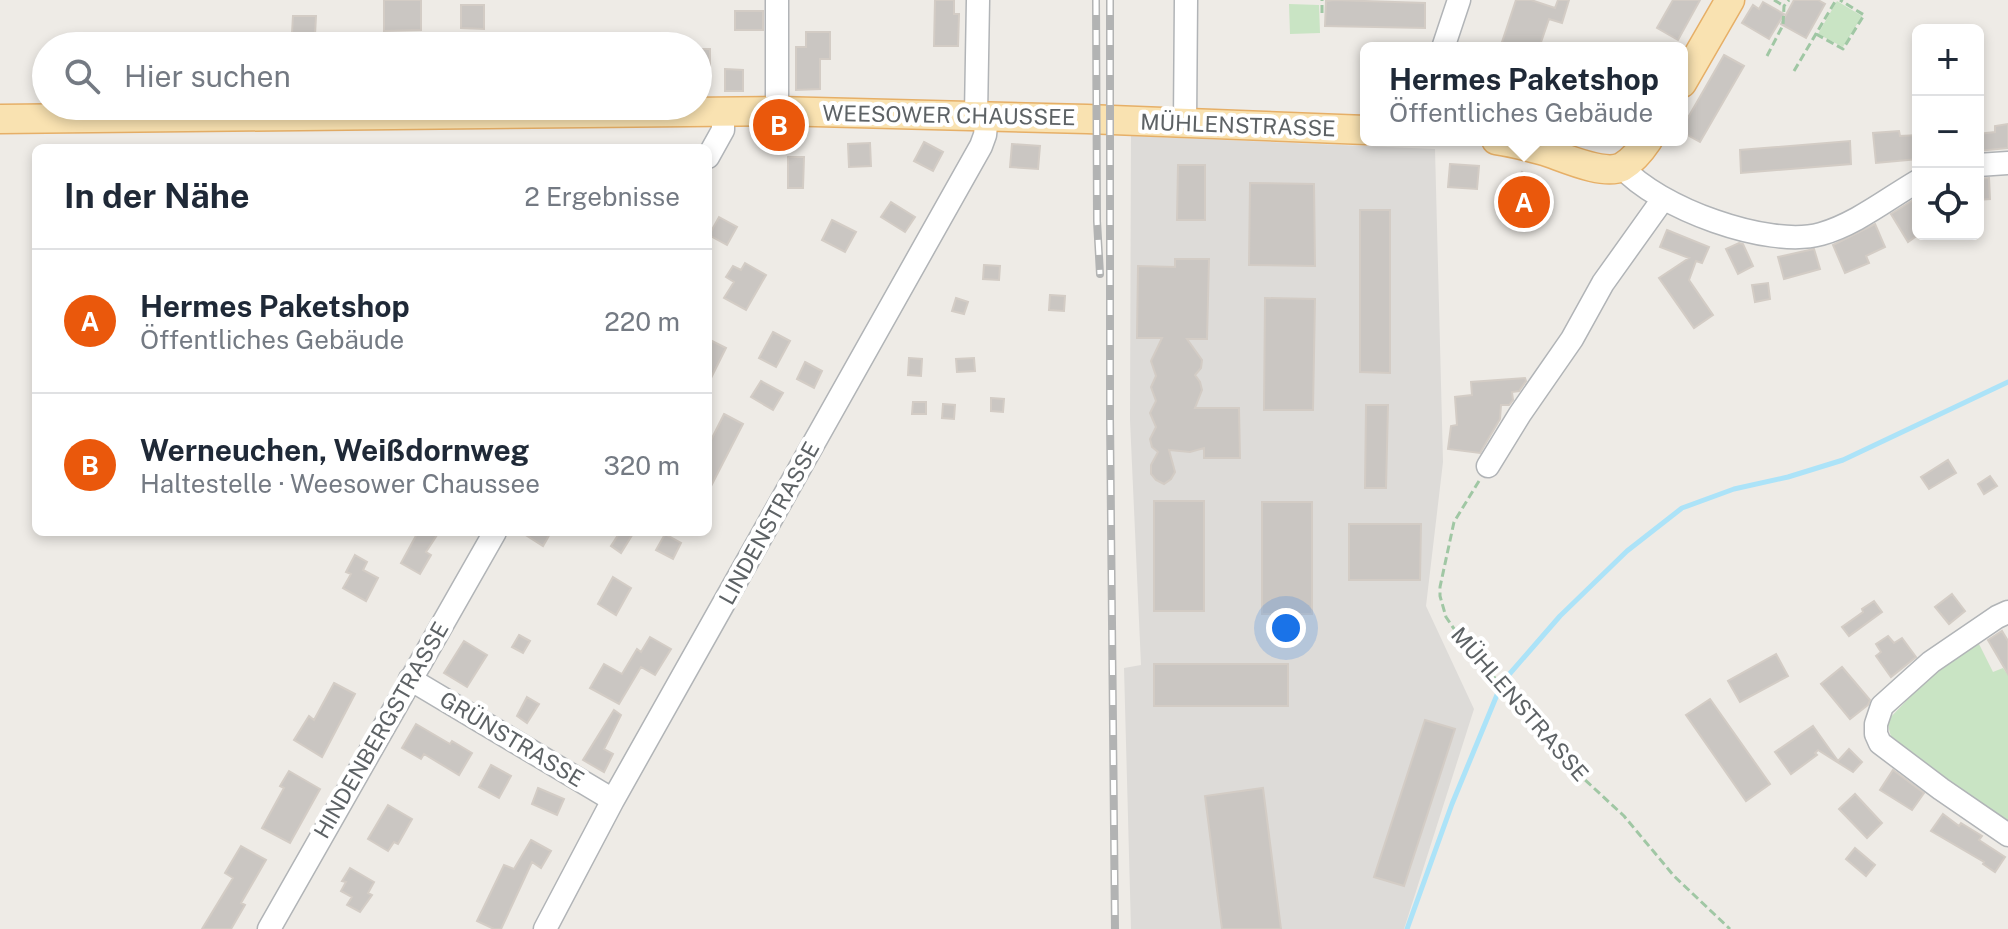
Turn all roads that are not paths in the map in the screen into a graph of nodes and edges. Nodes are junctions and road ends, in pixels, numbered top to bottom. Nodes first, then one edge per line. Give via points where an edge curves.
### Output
1 (777, 0) edge
2 (978, 0) edge
3 (1186, 0) edge
4 (1459, 0) edge
5 (1730, 0) edge
6 (1445, 42) edge
7 (1688, 73) edge
8 (712, 111) edge
9 (723, 111) junction
10 (777, 111) junction
11 (981, 116) junction
12 (10, 119) edge
13 (32, 119) edge
14 (1110, 119) joint
15 (1185, 123) junction
16 (1360, 130) edge
17 (1523, 146) edge
18 (1644, 146) edge
19 (712, 150) edge
20 (2008, 163) edge
21 (1984, 165) edge
22 (1622, 167) junction
23 (1912, 185) edge
24 (1663, 199) junction
25 (1488, 466) road end
26 (493, 536) edge
27 (2008, 612) edge
28 (410, 679) junction
29 (613, 800) junction
30 (2008, 835) edge
31 (269, 929) edge
32 (545, 929) edge

1 - 10 street
2 - 11 street, LINDENSTRASSE
3 - 15 street
4 - 6 street
5 - 7 main road
8 - 9 main road, WEESOWER CHAUSSEE
9 - 10 main road, WEESOWER CHAUSSEE
9 - 19 street via 723,130
10 - 11 main road, WEESOWER CHAUSSEE
11 - 14 main road, WEESOWER CHAUSSEE
11 - 29 street, LINDENSTRASSE via 981,146
12 - 13 main road, WEESOWER CHAUSSEE
14 - 15 main road, MÜHLENSTRASSE
15 - 16 main road, MÜHLENSTRASSE
17 - 22 main road via 1597,168
18 - 22 main road
20 - 21 street
22 - 24 street
23 - 24 street via 1838,228 1800,237 1735,227
24 - 25 street via 1603,283
26 - 28 street, HINDENBERGSTRASSE
27 - 30 street via 1931,662 1882,706 1876,724 1880,743
28 - 29 street, GRÜNSTRASSE
28 - 31 street, HINDENBERGSTRASSE
29 - 32 street, LINDENSTRASSE

